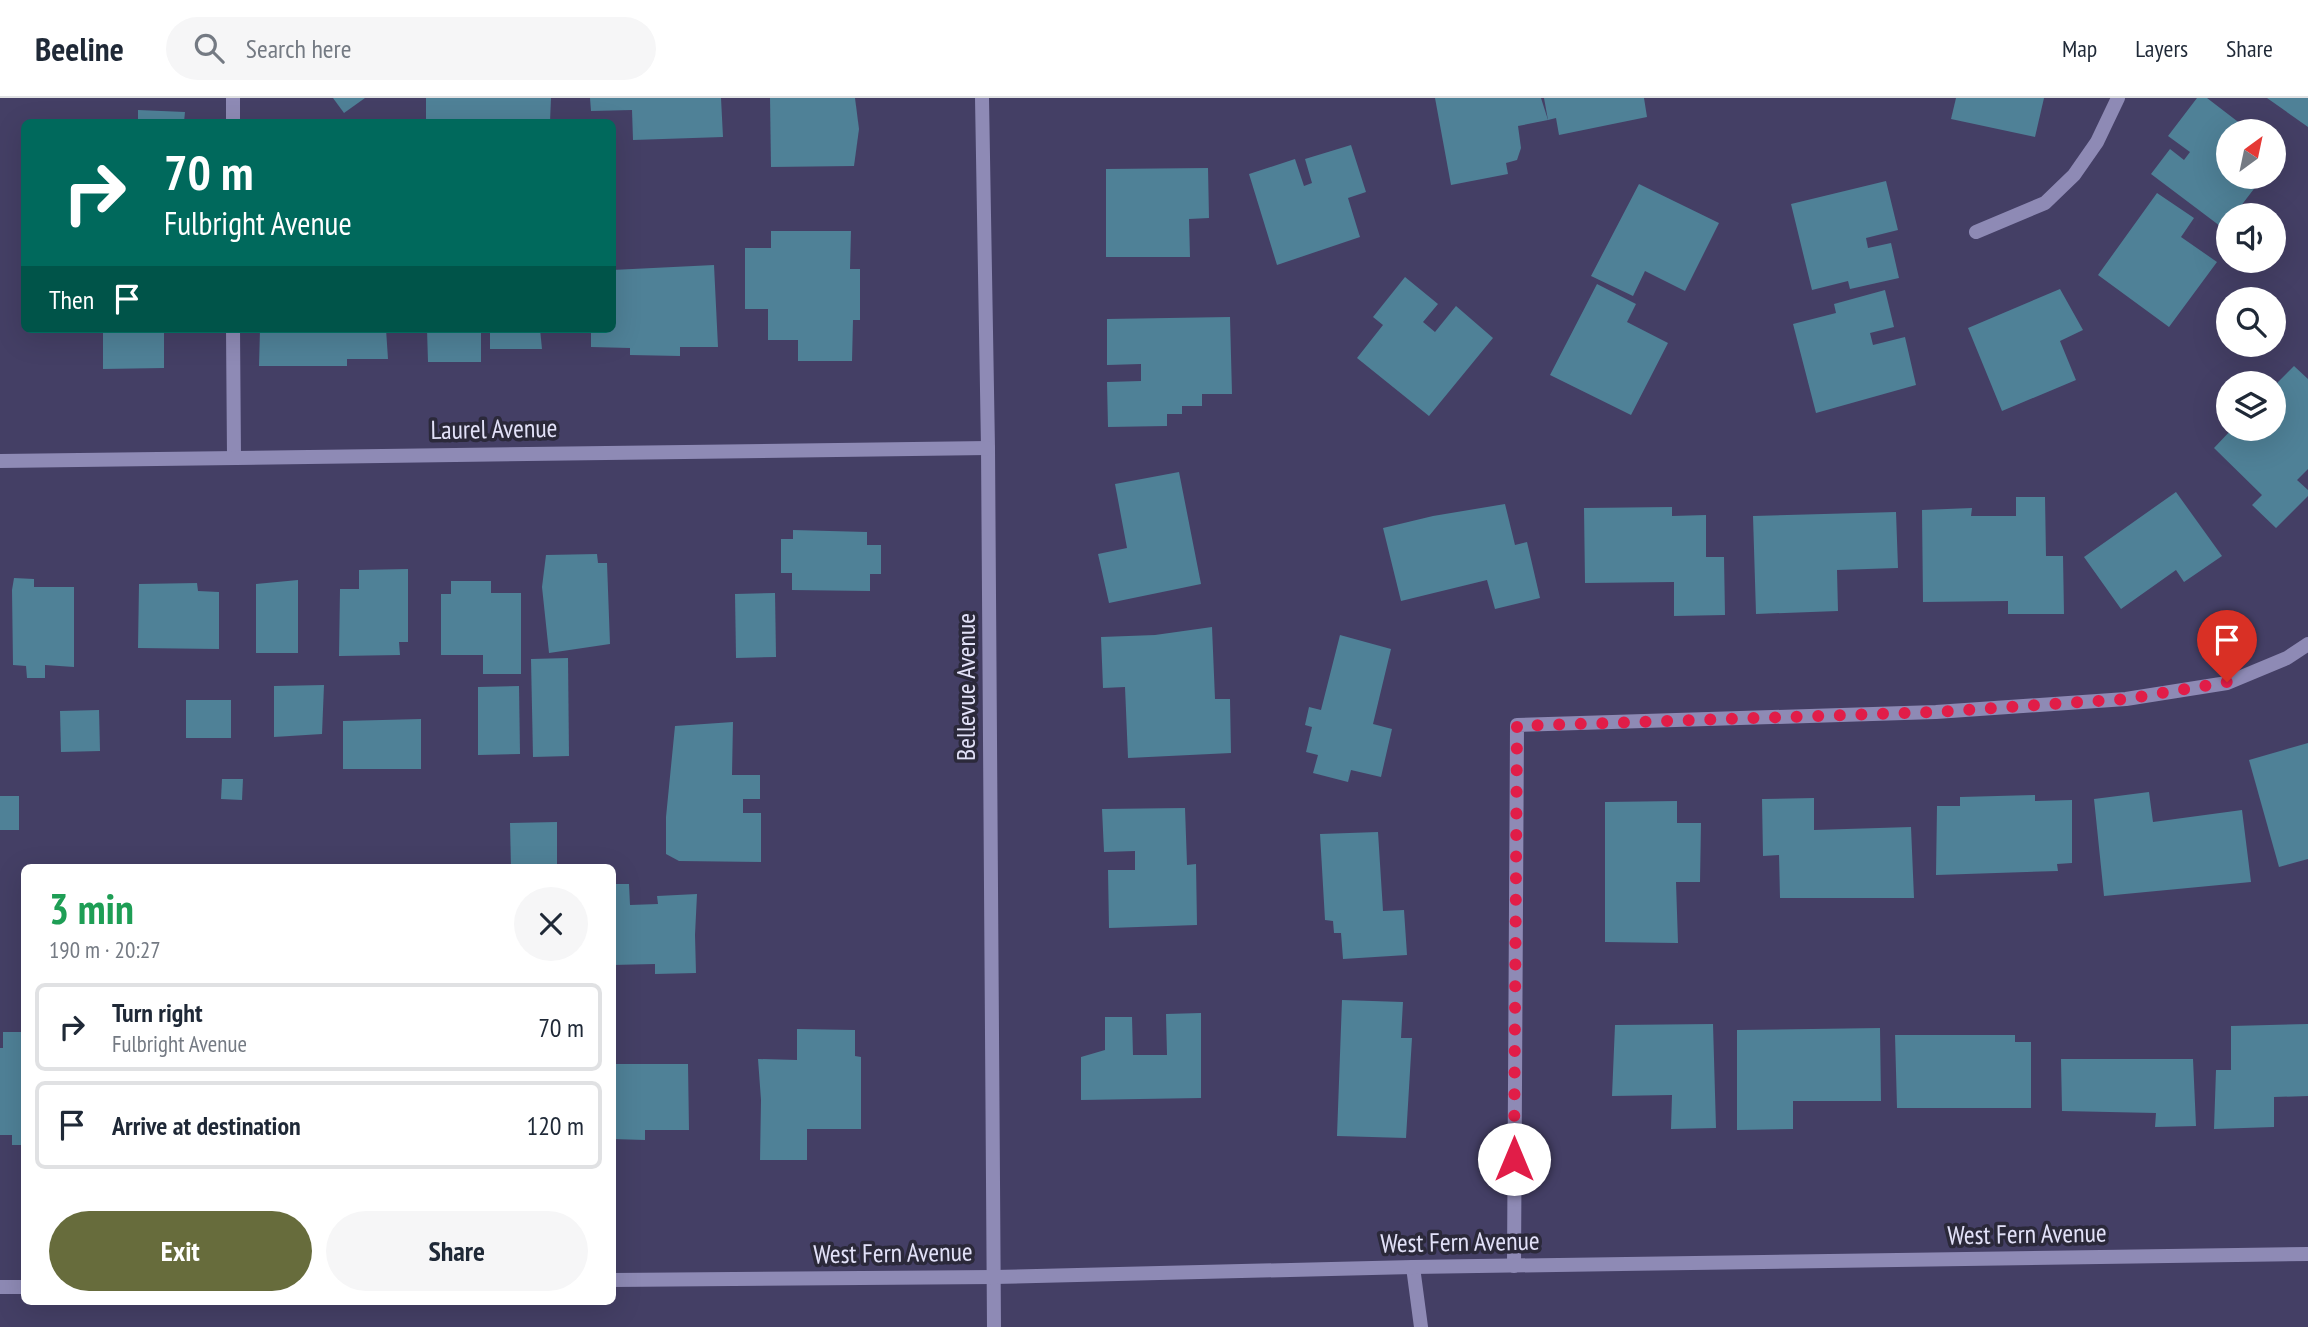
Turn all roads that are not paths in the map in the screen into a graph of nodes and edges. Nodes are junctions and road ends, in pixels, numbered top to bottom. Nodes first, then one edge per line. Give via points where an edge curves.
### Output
1 (233, 98) edge
2 (982, 98) edge
3 (2118, 98) edge
4 (233, 119) edge
5 (1976, 232) dead end
6 (233, 333) edge
7 (988, 448) junction
8 (234, 457) junction
9 (0, 461) edge
10 (2308, 644) edge
11 (2308, 1254) edge
12 (1514, 1266) junction
13 (1413, 1267) junction
14 (993, 1276) junction
15 (616, 1280) edge
16 (0, 1287) edge
17 (21, 1287) edge
18 (994, 1327) edge
19 (1420, 1327) edge

1 - 4 street
2 - 7 street, Bellevue Avenue
3 - 5 street via 2090,153 2045,203
6 - 8 street
7 - 8 street, Laurel Avenue
7 - 14 street, Bellevue Avenue
8 - 9 street, Laurel Avenue
10 - 12 street via 2287,658 2227,682 2126,699 1936,712 1517,726
11 - 12 street, West Fern Avenue
12 - 13 street, West Fern Avenue
13 - 14 street, West Fern Avenue
13 - 19 street
14 - 15 street, West Fern Avenue
14 - 18 street, Bellevue Avenue
16 - 17 street

